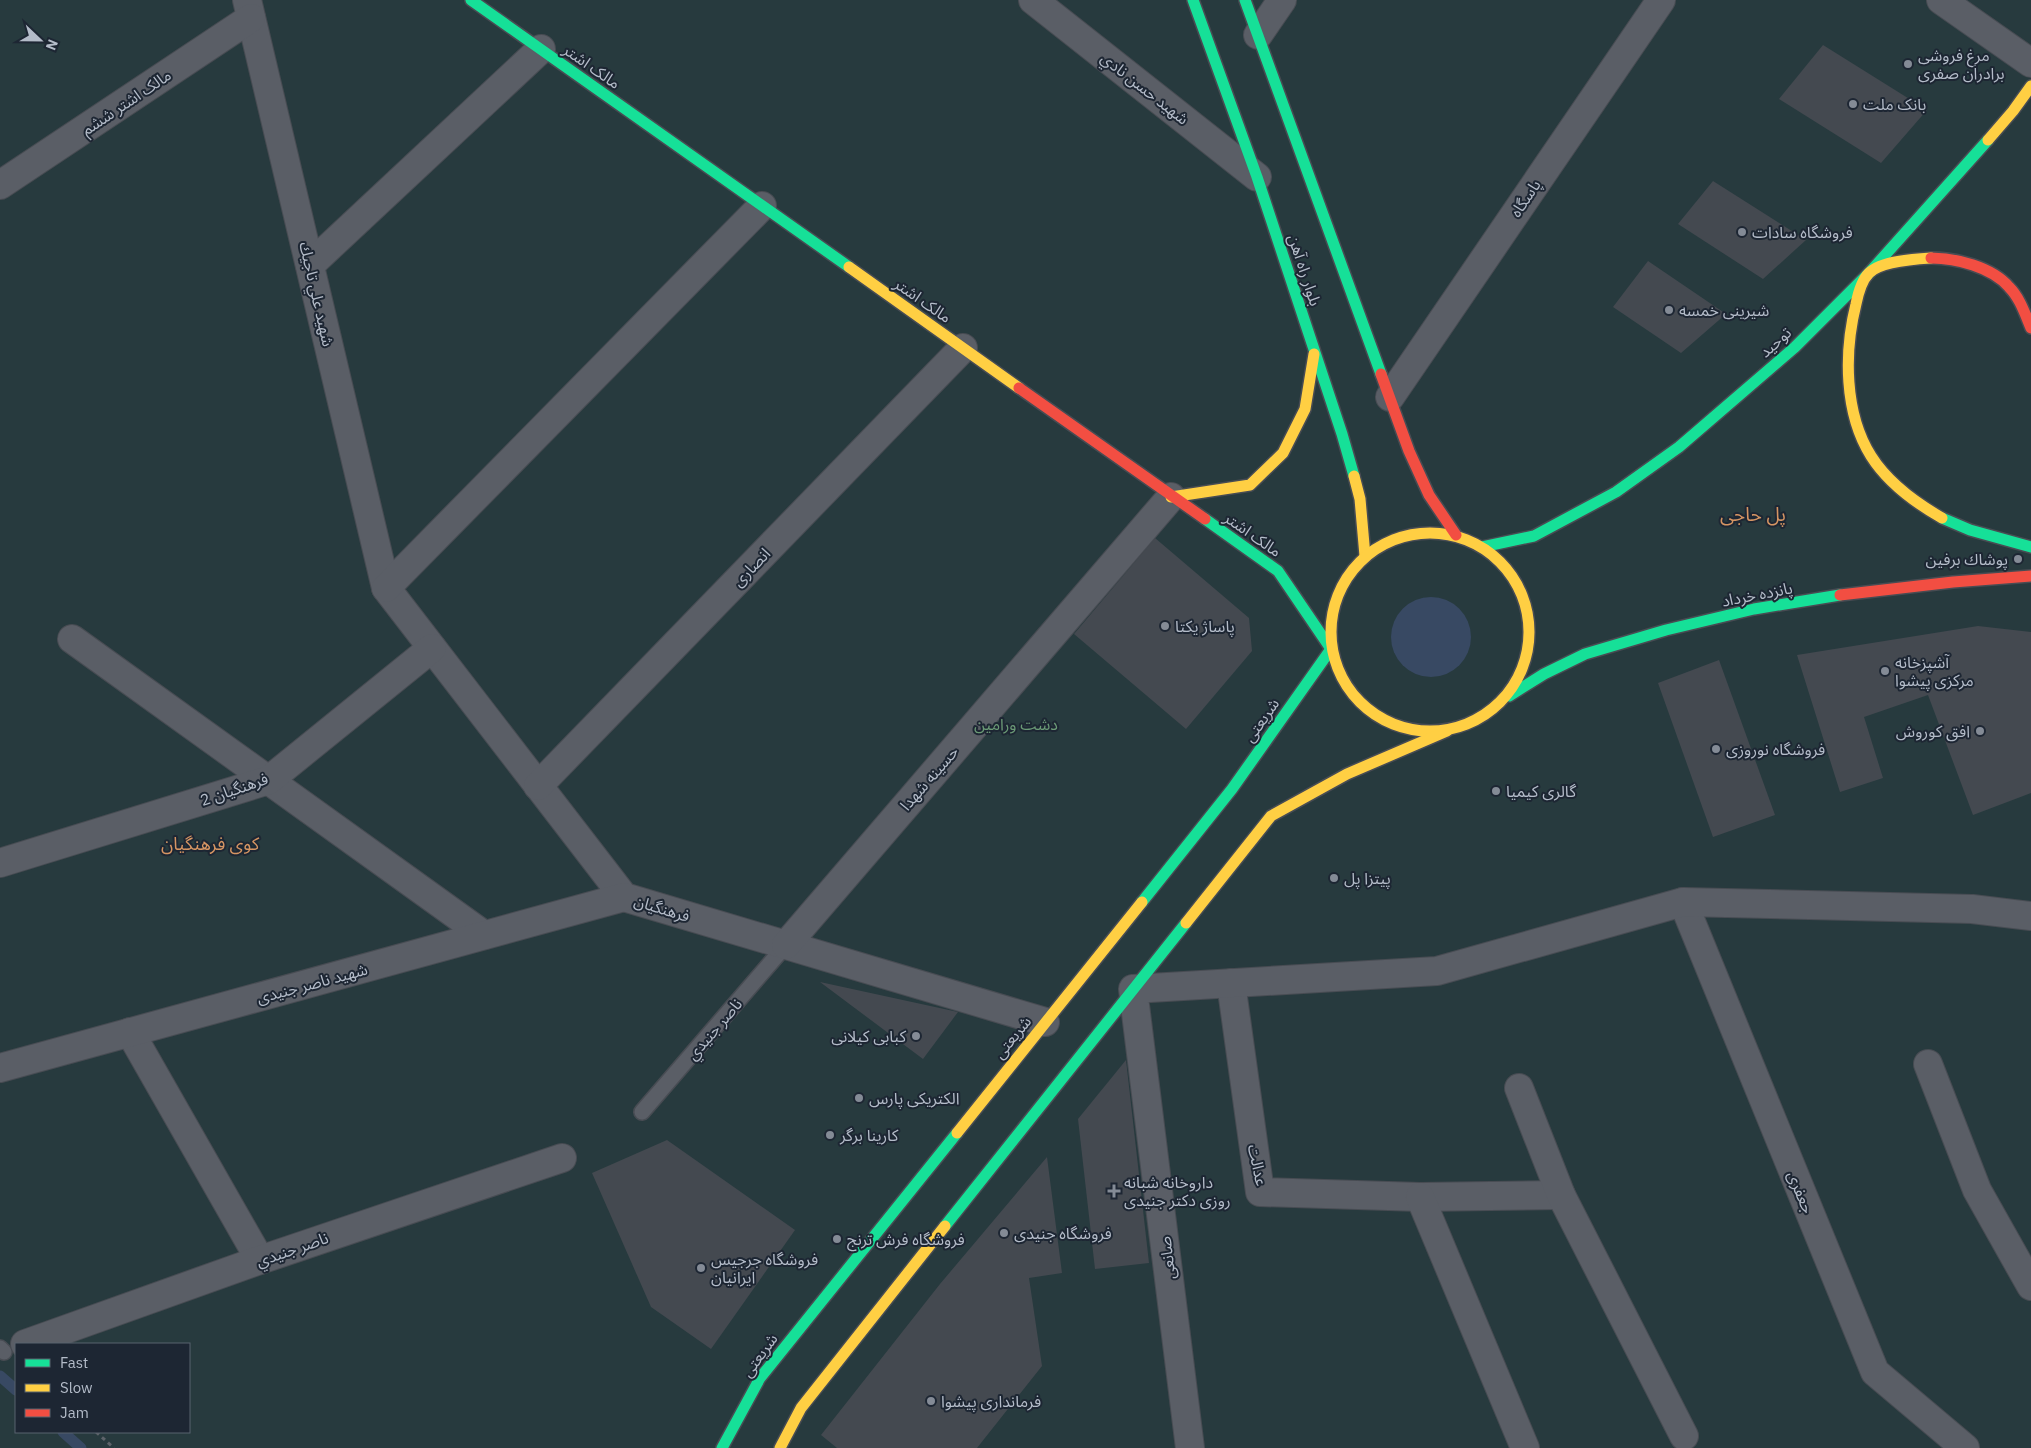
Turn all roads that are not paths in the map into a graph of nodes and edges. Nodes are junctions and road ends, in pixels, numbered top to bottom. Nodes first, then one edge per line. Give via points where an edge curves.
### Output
1 (471, 0) edge
2 (1033, 0) edge
3 (1193, 0) edge
4 (1246, 0) edge
5 (1282, 0) edge
6 (1661, 0) edge
7 (1941, 0) edge
8 (249, 9) edge
9 (1258, 35) junction
10 (541, 49) junction
11 (2031, 63) edge
12 (2031, 86) edge
13 (2022, 111) edge
14 (1257, 177) junction
15 (0, 186) edge
16 (762, 206) junction
17 (310, 265) junction
18 (1869, 273) junction
19 (2031, 328) edge
20 (963, 348) junction
21 (1314, 350) junction
22 (1390, 397) junction
23 (1171, 497) junction
24 (1456, 535) junction
25 (1482, 547) junction
26 (2031, 547) edge
27 (1366, 556) junction
28 (2031, 576) edge
29 (386, 588) junction
30 (72, 639) dead end
31 (432, 648) junction
32 (1331, 650) junction
33 (1504, 700) junction
34 (1447, 731) junction
35 (269, 780) junction
36 (538, 786) junction
37 (0, 863) edge
38 (624, 897) junction
39 (1683, 902) junction
40 (2031, 916) edge
41 (484, 935) junction
42 (786, 945) junction
43 (1231, 983) junction
44 (1133, 989) junction
45 (1045, 1022) junction
46 (130, 1032) junction
47 (1928, 1064) dead end
48 (0, 1068) edge
49 (1519, 1088) dead end
50 (642, 1112) dead end
51 (562, 1158) dead end
52 (1561, 1195) junction
53 (1420, 1197) junction
54 (260, 1260) junction
55 (2031, 1286) edge
56 (25, 1343) edge
57 (1684, 1436) dead end
58 (722, 1448) edge
59 (780, 1448) edge
60 (1190, 1448) edge
61 (1525, 1448) edge
62 (1965, 1448) edge

1 - 10 main road, مالک اشتر
2 - 14 street, شهيد حسن نادي
3 - 14 main road, بلوار راه آهن
4 - 9 main road
5 - 9 street
6 - 22 street, پاسگاه
7 - 11 street
8 - 15 street, مالک اشتر ششم
8 - 17 street, شهيد علي تاجيك
9 - 22 main road
10 - 16 main road, مالک اشتر
10 - 17 street
12 - 13 main road, توحید
13 - 18 main road, توحید
14 - 21 main road, بلوار راه آهن
16 - 20 main road, مالک اشتر
16 - 29 street
17 - 29 street, شهيد علي تاجيك
18 - 19 main road via 1908,260 1938,258 1986,269 2005,281 2020,302
18 - 25 main road, توحید via 1794,347 1679,447 1616,492 1534,536
18 - 26 main road via 1858,295 1852,320 1849,385 1856,423 1872,459 1890,480 1931,512 1963,528
20 - 23 main road, مالک اشتر
20 - 36 street, انصاری
21 - 23 main road via 1305,409 1283,453 1250,485
21 - 27 main road, بلوار راه آهن via 1360,499
22 - 24 main road via 1428,495
23 - 32 main road, مالک اشتر via 1278,571
23 - 42 street, حسینه شهدا
24 - 25 main road
24 - 27 main road via 1424,532 1393,539
25 - 33 main road via 1505,566 1520,590 1529,618 1529,648 1520,675
27 - 32 main road via 1348,575 1336,598 1330,623
28 - 33 main road, پانزده خرداد via 1953,582 1754,609 1585,654 1544,674
29 - 31 street, فرهنگیان
30 - 35 street
31 - 35 street, فرهنگيان 2
31 - 36 street, فرهنگیان
32 - 34 main road via 1342,679 1360,704 1386,723 1416,732
32 - 45 main road, شریعتی via 1232,789
33 - 34 main road, پانزده خرداد via 1478,720
34 - 44 main road via 1347,774 1271,816
35 - 37 street, فرهنگيان 2
35 - 41 street
36 - 38 street, فرهنگیان
38 - 41 street, شهيد ناصر جنیدی
38 - 42 street, فرهنگیان
39 - 40 street via 1972,909
39 - 43 street via 1437,971
39 - 62 street, جعفری via 1875,1372
41 - 46 street, شهيد ناصر جنیدی
42 - 45 street, فرهنگیان
42 - 50 lane, ناصر جنيدي
43 - 44 street
43 - 53 street, عدالت via 1260,1192
44 - 59 main road via 801,1408
44 - 60 street, صانعی
45 - 58 main road, شریعتی via 760,1378
46 - 48 street, شهيد ناصر جنیدی
46 - 54 street
47 - 55 street via 1977,1190
49 - 52 street
51 - 54 street, ناصر جنيدي
52 - 53 street, عدالت
52 - 57 street
53 - 61 street
54 - 56 street, ناصر جنيدي

